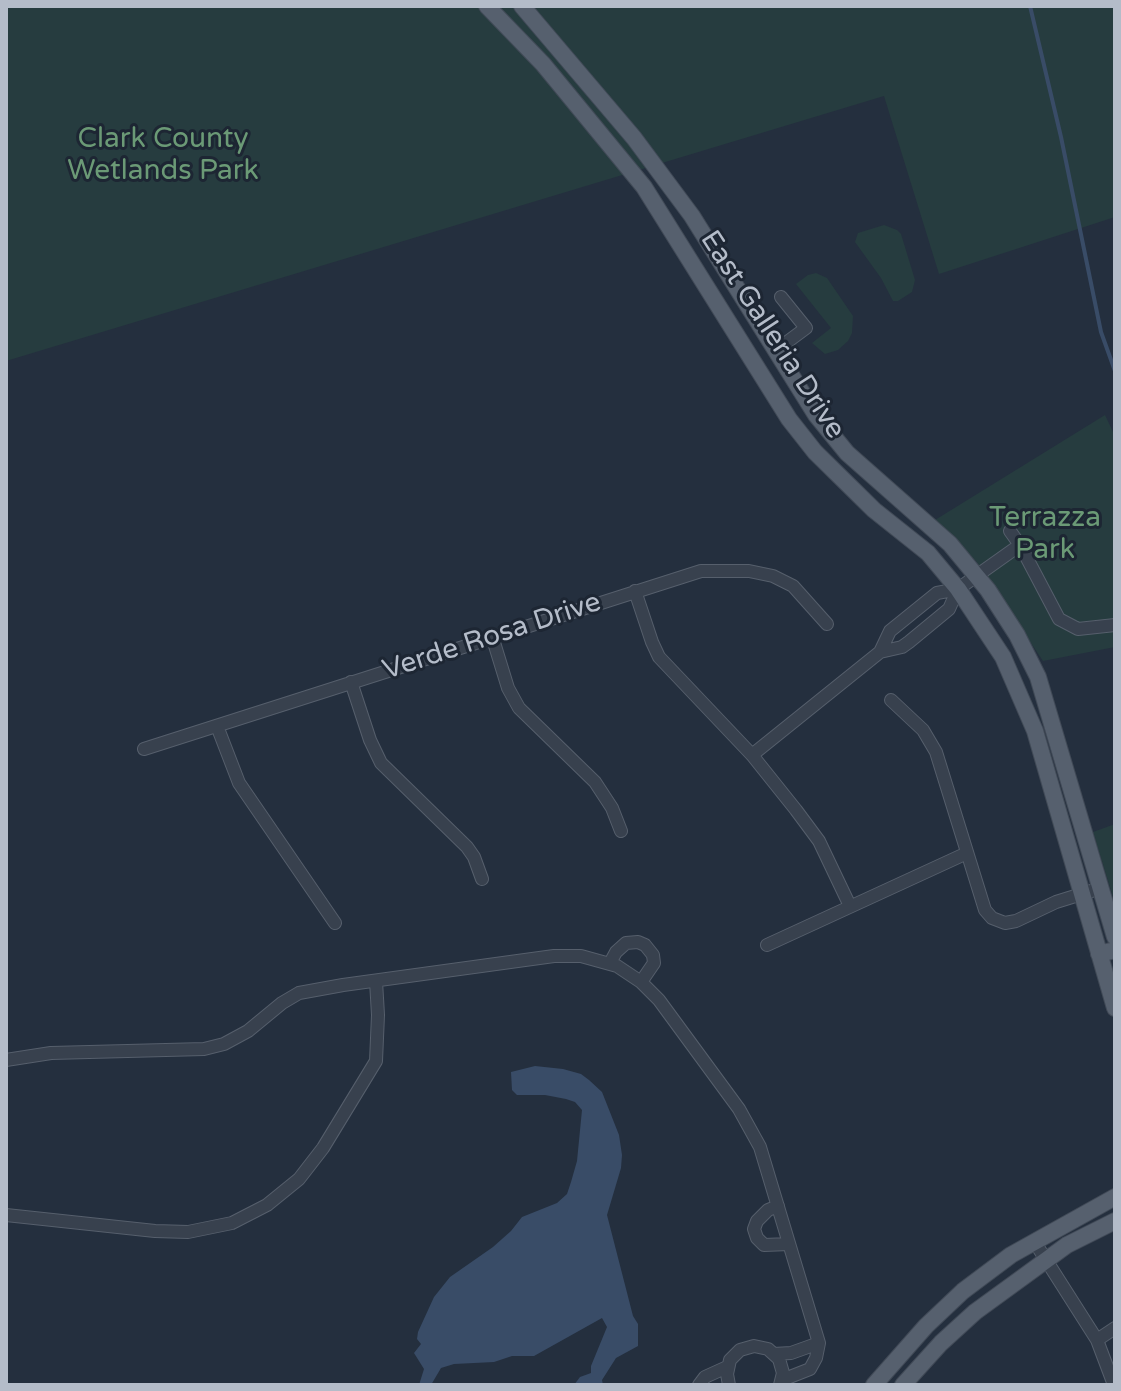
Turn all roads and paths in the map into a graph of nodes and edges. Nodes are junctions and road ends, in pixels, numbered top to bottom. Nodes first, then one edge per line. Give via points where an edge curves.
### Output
1 (487, 6) edge
2 (522, 6) edge
3 (781, 297) dead end
4 (775, 351) junction
5 (755, 364) junction
6 (1010, 531) dead end
7 (1020, 545) junction
8 (976, 575) junction
9 (958, 589) junction
10 (635, 591) junction
11 (827, 624) dead end
12 (1115, 625) edge
13 (492, 636) junction
14 (880, 652) junction
15 (351, 682) junction
16 (891, 700) dead end
17 (1052, 706) junction
18 (1027, 713) junction
19 (217, 726) junction
20 (144, 749) dead end
21 (752, 755) junction
22 (1080, 819) junction
23 (1062, 824) junction
24 (621, 831) dead end
25 (967, 853) junction
26 (482, 879) dead end
27 (1101, 888) junction
28 (1084, 902) junction
29 (1110, 904) edge
30 (850, 906) junction
31 (335, 923) dead end
32 (1115, 937) edge
33 (767, 945) dead end
34 (1107, 952) edge
35 (610, 963) junction
36 (376, 981) junction
37 (641, 982) junction
38 (1115, 1008) edge
39 (6, 1060) edge
40 (1115, 1197) edge
41 (778, 1206) junction
42 (6, 1215) edge
43 (1115, 1221) edge
44 (1034, 1241) junction
45 (789, 1244) junction
46 (1046, 1260) junction
47 (1115, 1328) edge
48 (1097, 1340) junction
49 (819, 1343) junction
50 (774, 1354) junction
51 (727, 1367) junction
52 (781, 1383) edge
53 (699, 1385) edge
54 (729, 1385) edge
55 (874, 1385) edge
56 (903, 1385) edge
57 (1114, 1385) edge

1 - 5 main road, East Galleria Drive via 543,64 644,187
2 - 4 main road, East Galleria Drive via 692,216
3 - 4 street via 806,328
4 - 5 main road
4 - 8 main road, East Galleria Drive via 847,453 950,544
5 - 9 main road, East Galleria Drive via 815,452 863,501 928,553
6 - 7 street
7 - 8 street
7 - 12 street via 1059,619 1078,629
8 - 9 street
8 - 17 main road, East Galleria Drive via 1017,635
9 - 14 street via 949,609 909,642
9 - 14 street via 937,593 896,626
9 - 18 main road, East Galleria Drive via 1003,657
10 - 11 street, Verde Rosa Drive via 701,571 749,571 793,586
10 - 13 street, Verde Rosa Drive
10 - 21 street via 659,657
13 - 15 street, Verde Rosa Drive
13 - 24 street via 519,708 595,782
14 - 21 street
15 - 19 street, Verde Rosa Drive
15 - 26 street via 381,763 467,847
16 - 25 street via 923,730 936,752
17 - 18 main road
17 - 22 main road, East Galleria Drive
18 - 23 main road, East Galleria Drive
19 - 20 street, Verde Rosa Drive
19 - 31 street via 239,783
21 - 30 street via 819,841
22 - 23 main road
22 - 27 main road, East Galleria Drive
23 - 28 main road, East Galleria Drive
25 - 28 street via 985,910 998,922
25 - 30 street
27 - 28 street
27 - 29 main road, East Galleria Drive
28 - 29 main road
28 - 34 main road, East Galleria Drive
29 - 32 main road, East Galleria Drive
30 - 33 street
34 - 38 main road, East Galleria Drive
35 - 36 street via 554,956
35 - 37 street
35 - 37 street via 626,943 645,945 654,963
36 - 39 street via 299,993 248,1031 204,1049 51,1053
36 - 42 street via 376,1061 323,1148 299,1179 267,1205 232,1223 188,1232
37 - 41 street via 739,1109 760,1147
40 - 44 main road
41 - 45 street
41 - 45 street via 768,1210 754,1229 764,1245
43 - 46 main road
44 - 46 street
44 - 55 main road via 963,1291
45 - 49 street
46 - 48 street
46 - 56 main road via 975,1312
47 - 48 street
48 - 57 street
49 - 50 street
49 - 52 street via 810,1369
50 - 51 street via 747,1347 734,1354
50 - 52 street via 782,1366
51 - 53 street
51 - 54 street

